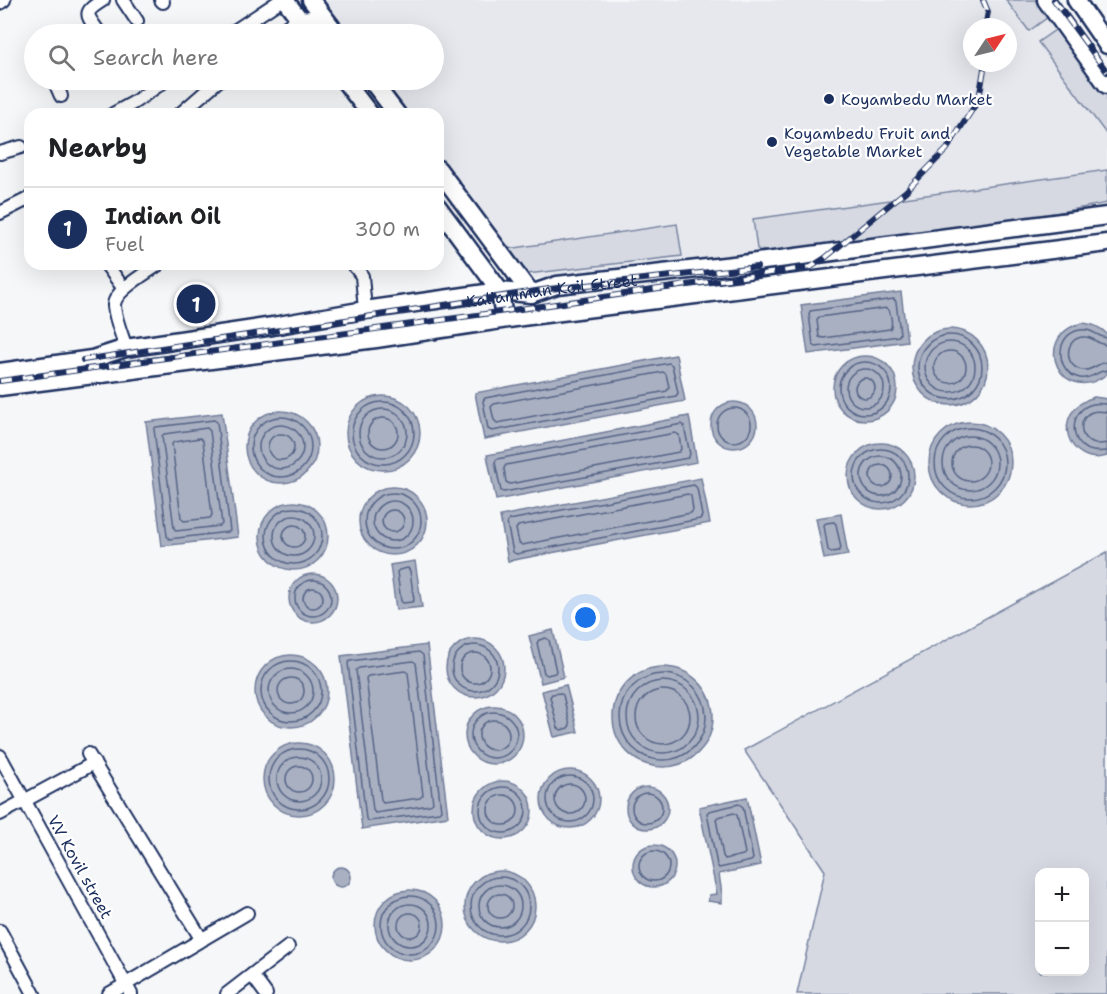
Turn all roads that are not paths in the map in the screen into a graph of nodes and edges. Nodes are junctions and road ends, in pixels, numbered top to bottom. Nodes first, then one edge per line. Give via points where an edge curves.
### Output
1 (4, 0) edge
2 (104, 0) edge
3 (123, 0) edge
4 (283, 0) edge
5 (311, 0) edge
6 (1046, 0) edge
7 (1076, 0) edge
8 (0, 3) edge
9 (323, 16) junction
10 (298, 18) junction
11 (137, 21) dead end
12 (94, 24) edge
13 (246, 24) edge
14 (290, 24) edge
15 (303, 24) edge
16 (329, 24) edge
17 (1107, 45) edge
18 (1107, 85) edge
19 (58, 90) edge
20 (152, 90) edge
21 (208, 90) edge
22 (352, 90) edge
23 (379, 90) edge
24 (61, 96) dead end
25 (124, 108) edge
26 (187, 108) edge
27 (365, 108) edge
28 (392, 108) edge
29 (21, 147) dead end
30 (0, 153) edge
31 (444, 177) edge
32 (24, 201) edge
33 (0, 213) edge
34 (444, 215) edge
35 (1107, 216) edge
36 (1107, 243) edge
37 (110, 270) edge
38 (151, 270) edge
39 (358, 270) edge
40 (124, 289) junction
41 (500, 291) junction
42 (531, 294) junction
43 (365, 310) junction
44 (522, 316) junction
45 (504, 319) junction
46 (126, 348) junction
47 (0, 372) edge
48 (0, 387) edge
49 (0, 756) edge
50 (25, 801) junction
51 (0, 814) edge
52 (247, 913) dead end
53 (0, 931) edge
54 (202, 940) junction
55 (288, 947) dead end
56 (252, 975) junction
57 (128, 989) edge
58 (34, 994) edge
59 (109, 994) edge
60 (227, 994) edge
61 (266, 994) edge

1 - 8 street
2 - 12 street via 89,10
3 - 11 street
4 - 10 main road
4 - 13 street
5 - 9 main road
6 - 18 main road
7 - 17 main road
9 - 10 street
9 - 16 main road
10 - 14 street
10 - 15 main road
19 - 24 street
20 - 25 street
21 - 26 street
22 - 27 main road
23 - 28 main road
29 - 30 street
31 - 42 main road
32 - 33 street
34 - 41 main road
35 - 42 main road, Kaliamman Koil Street via 557,285
36 - 44 main road, Kaliamman Koil Street
37 - 40 street
38 - 40 street
39 - 43 street via 362,276
40 - 46 street via 114,303
41 - 42 main road, Kaliamman Koil Street
41 - 43 main road, Kaliamman Koil Street
41 - 45 main road
42 - 44 main road
43 - 46 main road, Kaliamman Koil Street
44 - 45 main road, Kaliamman Koil Street
45 - 48 main road, Kaliamman Koil Street
46 - 47 main road, Kaliamman Koil Street via 92,359
49 - 50 street, V.V Kovil street
50 - 51 street
50 - 54 street via 91,759
50 - 57 street, V.V Kovil street
52 - 54 street
53 - 58 street
54 - 57 street
55 - 56 street
56 - 60 street
56 - 61 street
57 - 59 street

